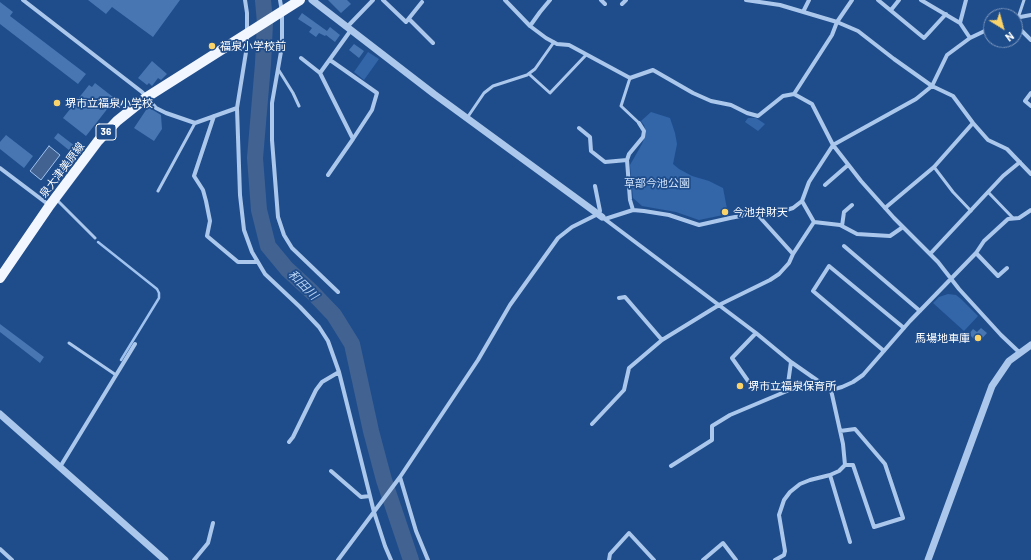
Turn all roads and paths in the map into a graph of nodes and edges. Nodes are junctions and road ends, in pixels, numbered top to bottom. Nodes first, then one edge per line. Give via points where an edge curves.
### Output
1 (23, 0) edge
2 (245, 0) edge
3 (280, 0) edge
4 (300, 0) edge
5 (312, 0) edge
6 (373, 0) edge
7 (383, 0) edge
8 (505, 0) edge
9 (550, 0) edge
10 (601, 0) edge
11 (626, 0) edge
12 (746, 0) edge
13 (809, 0) edge
14 (852, 0) edge
15 (878, 0) edge
16 (900, 0) edge
17 (921, 0) edge
18 (966, 0) edge
19 (422, 2) dead end
20 (605, 4) dead end
21 (622, 4) dead end
22 (890, 10) junction
23 (803, 12) junction
24 (279, 14) junction
25 (946, 14) junction
26 (409, 18) junction
27 (837, 22) junction
28 (960, 23) junction
29 (530, 26) junction
30 (349, 29) junction
31 (251, 32) junction
32 (983, 32) edge
33 (1023, 32) edge
34 (970, 38) junction
35 (1031, 40) edge
36 (554, 42) junction
37 (433, 43) dead end
38 (586, 55) junction
39 (301, 58) dead end
40 (330, 60) junction
41 (278, 69) junction
42 (320, 73) junction
43 (529, 74) junction
44 (630, 78) junction
45 (932, 86) junction
46 (1031, 93) edge
47 (794, 94) junction
48 (147, 97) junction
49 (299, 106) dead end
50 (1031, 106) edge
51 (237, 108) junction
52 (214, 116) junction
53 (467, 118) junction
54 (195, 123) junction
55 (639, 123) joint
56 (973, 123) junction
57 (579, 128) dead end
58 (353, 139) junction
59 (833, 145) junction
60 (627, 160) junction
61 (1020, 162) junction
62 (848, 165) junction
63 (934, 167) junction
64 (0, 168) edge
65 (1031, 174) edge
66 (328, 175) dead end
67 (825, 185) dead end
68 (595, 186) dead end
69 (158, 191) dead end
70 (988, 192) junction
71 (802, 201) junction
72 (53, 202) junction
73 (852, 205) dead end
74 (886, 208) junction
75 (633, 210) junction
76 (1031, 210) edge
77 (971, 211) junction
78 (756, 213) junction
79 (602, 217) junction
80 (1013, 218) junction
81 (814, 222) junction
82 (842, 226) junction
83 (904, 227) junction
84 (95, 238) dead end
85 (844, 246) dead end
86 (976, 253) junction
87 (793, 254) junction
88 (930, 254) junction
89 (257, 262) junction
90 (1007, 268) dead end
91 (0, 278) edge
92 (950, 279) junction
93 (338, 292) dead end
94 (619, 298) dead end
95 (719, 305) junction
96 (920, 311) junction
97 (904, 328) junction
98 (756, 333) junction
99 (662, 340) junction
100 (69, 343) dead end
101 (135, 344) dead end
102 (1031, 345) edge
103 (884, 351) junction
104 (1020, 353) junction
105 (791, 362) junction
106 (339, 372) junction
107 (116, 375) junction
108 (753, 388) dead end
109 (831, 390) junction
110 (0, 414) edge
111 (592, 424) dead end
112 (840, 431) junction
113 (288, 442) dead end
114 (846, 465) junction
115 (671, 466) dead end
116 (60, 467) junction
117 (331, 471) dead end
118 (830, 475) junction
119 (399, 479) junction
120 (370, 496) junction
121 (374, 512) junction
122 (213, 523) dead end
123 (850, 542) dead end
124 (0, 549) edge
125 (163, 559) edge
126 (12, 560) edge
127 (194, 560) edge
128 (338, 560) edge
129 (391, 560) edge
130 (428, 560) edge
131 (609, 560) edge
132 (654, 560) edge
133 (704, 560) edge
134 (736, 560) edge
135 (775, 560) edge
136 (928, 560) edge

1 - 48 street
2 - 31 street
3 - 24 street
4 - 24 main road, 泉大津美原線 / 36
5 - 30 street
6 - 30 street
7 - 26 street via 406,22
8 - 29 street
9 - 29 street
10 - 20 street
11 - 21 street
12 - 23 street via 780,5
13 - 23 street
14 - 27 street
15 - 22 street
16 - 22 street
17 - 25 street
18 - 28 street
19 - 26 street
22 - 25 street via 924,38
23 - 27 street
24 - 31 main road, 泉大津美原線 / 36
24 - 41 street via 282,46
25 - 28 street
26 - 37 street
27 - 45 street via 858,31
27 - 47 street via 832,35
28 - 34 street
29 - 36 street
30 - 40 street
30 - 53 street
31 - 48 main road, 泉大津美原線 / 36
31 - 51 street
32 - 34 street
33 - 35 street
34 - 45 street via 947,55
36 - 38 street via 569,45
36 - 43 lane
38 - 43 lane via 550,93
38 - 44 street
39 - 42 street
40 - 42 street
40 - 58 street via 377,93 372,110
41 - 49 lane
41 - 93 street via 272,102 278,217 292,248
42 - 58 street
43 - 53 lane via 493,86 484,93
44 - 47 street via 653,70 711,101 731,105 747,114 758,116 783,96
44 - 55 lane via 621,106
45 - 56 street via 953,96
45 - 59 street via 916,99
46 - 50 street via 1025,101
47 - 59 street via 812,104
48 - 54 street via 156,108 166,114
48 - 72 main road, 泉大津美原線 / 36 via 117,121 98,141
51 - 52 street
51 - 89 street via 240,196 244,230
52 - 54 street
52 - 89 street via 194,176 203,190 206,201 210,221 207,236 238,262
53 - 79 street
54 - 69 lane
55 - 60 street via 644,131 643,137
56 - 61 street via 988,140 1007,149
56 - 63 street
57 - 60 street via 590,137 591,151 605,162
58 - 66 street
59 - 62 street
59 - 71 street via 809,182
60 - 75 street
61 - 65 street
61 - 70 street
62 - 67 street
62 - 74 street
63 - 74 street
63 - 77 lane
64 - 72 street
68 - 79 street
70 - 77 street
70 - 80 lane
71 - 78 street via 793,208 780,212
71 - 81 street
72 - 84 lane
72 - 91 main road, 泉大津美原線 / 36
73 - 82 street via 844,212
74 - 83 street
75 - 78 street via 670,215 699,225
75 - 79 street
76 - 80 street via 1019,218
77 - 88 street
78 - 87 street
79 - 95 street
79 - 119 street via 572,227 558,238 510,305 478,360
80 - 86 street via 1008,219 984,241
81 - 82 street
81 - 87 street
82 - 83 street via 857,234 890,236
83 - 88 street
85 - 96 street
86 - 90 street via 998,276
86 - 92 street
87 - 95 street via 779,274
88 - 92 street
89 - 106 street via 265,274 319,327 328,341
92 - 96 street
92 - 104 street
94 - 99 street via 624,297
95 - 98 street
95 - 99 street
96 - 97 street
97 - 103 street
97 - 103 street via 830,266 813,291
98 - 105 street
98 - 108 street via 732,358
99 - 111 street via 629,368 624,390
100 - 107 lane
101 - 107 street
102 - 104 street
103 - 109 street via 858,379
104 - 136 street via 1009,361 992,386
105 - 109 street
105 - 115 street via 787,391 730,415 712,426 712,440
106 - 113 street via 322,382 316,390 293,438
106 - 120 street
107 - 116 street
109 - 112 street
110 - 116 street
112 - 114 street
112 - 114 street via 855,429 885,464 903,518 874,527 853,465
114 - 118 street
116 - 125 street
117 - 120 street via 361,497
118 - 123 street
118 - 135 street via 800,484 784,500 779,515 785,551 784,555
119 - 121 street
119 - 130 street
120 - 121 street
121 - 128 street
121 - 129 street
122 - 127 street via 208,543
124 - 126 street
131 - 132 street via 610,554 630,533
133 - 134 street via 723,543

